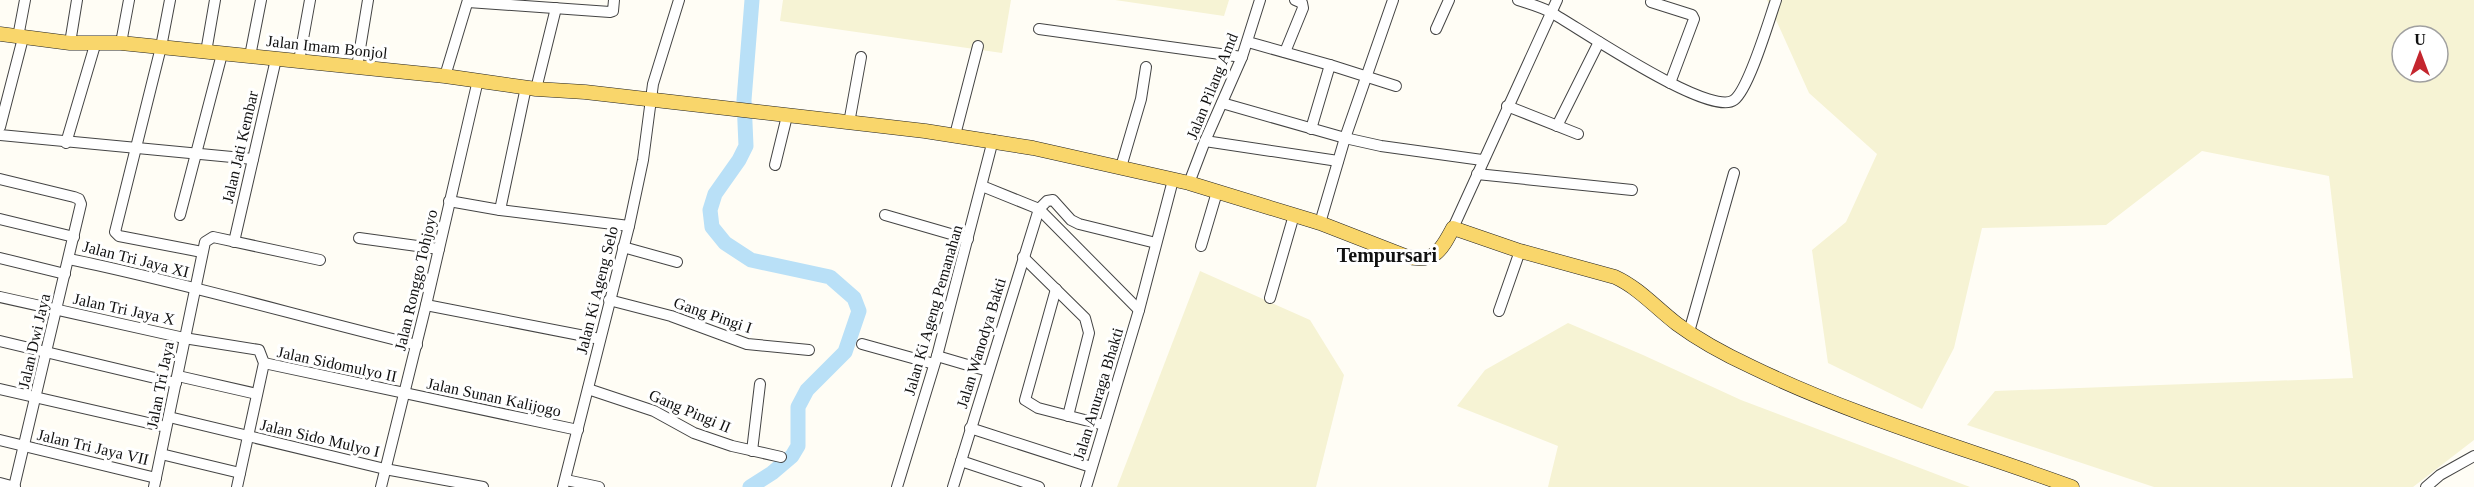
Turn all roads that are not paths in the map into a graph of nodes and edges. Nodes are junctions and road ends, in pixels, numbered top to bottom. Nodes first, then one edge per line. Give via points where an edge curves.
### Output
1 (25, 0) edge
2 (77, 0) edge
3 (129, 0) edge
4 (170, 0) edge
5 (215, 0) edge
6 (261, 0) edge
7 (310, 0) edge
8 (368, 0) edge
9 (614, 0) edge
10 (679, 0) edge
11 (1260, 0) edge
12 (1295, 0) edge
13 (1393, 0) edge
14 (1449, 0) edge
15 (1518, 0) edge
16 (1557, 0) edge
17 (1776, 0) edge
18 (468, 1) edge
19 (1651, 2) dead end
20 (518, 3) edge
21 (556, 8) junction
22 (1550, 12) junction
23 (1039, 29) dead end
24 (1436, 29) dead end
25 (0, 34) edge
26 (21, 37) junction
27 (1248, 42) junction
28 (1599, 42) junction
29 (70, 43) junction
30 (121, 43) junction
31 (94, 45) junction
32 (978, 46) dead end
33 (161, 47) junction
34 (206, 52) junction
35 (1285, 52) junction
36 (222, 54) junction
37 (250, 56) junction
38 (861, 57) dead end
39 (1242, 57) junction
40 (276, 59) junction
41 (299, 61) junction
42 (1330, 65) junction
43 (357, 67) junction
44 (1146, 67) dead end
45 (1368, 75) junction
46 (445, 76) junction
47 (478, 80) junction
48 (1670, 82) junction
49 (1396, 86) dead end
50 (531, 88) junction
51 (650, 99) junction
52 (1222, 103) junction
53 (1507, 106) junction
54 (787, 117) junction
55 (849, 123) junction
56 (1557, 126) junction
57 (0, 127) edge
58 (1311, 129) junction
59 (1578, 134) dead end
60 (0, 135) edge
61 (954, 135) junction
62 (1345, 138) junction
63 (993, 140) junction
64 (1205, 141) junction
65 (66, 143) junction
66 (137, 149) junction
67 (196, 154) junction
68 (253, 159) junction
69 (1338, 160) junction
70 (1482, 160) junction
71 (775, 165) dead end
72 (1121, 167) junction
73 (1734, 172) dead end
74 (1477, 174) junction
75 (0, 178) edge
76 (1173, 180) junction
77 (1190, 183) junction
78 (982, 186) junction
79 (1632, 190) dead end
80 (1217, 192) junction
81 (449, 201) junction
82 (1039, 209) junction
83 (500, 210) junction
84 (180, 214) dead end
85 (885, 215) dead end
86 (1294, 215) junction
87 (0, 219) edge
88 (1320, 223) junction
89 (629, 226) junction
90 (1453, 228) junction
91 (74, 237) junction
92 (359, 238) dead end
93 (968, 239) junction
94 (234, 242) junction
95 (1156, 243) junction
96 (1201, 246) dead end
97 (623, 247) junction
98 (439, 249) junction
99 (1520, 251) junction
100 (202, 252) junction
101 (1023, 257) junction
102 (0, 258) edge
103 (69, 259) junction
104 (320, 260) dead end
105 (677, 262) dead end
106 (65, 273) junction
107 (1056, 288) junction
108 (195, 289) junction
109 (0, 297) edge
110 (1270, 298) dead end
111 (609, 300) junction
112 (426, 305) junction
113 (57, 310) junction
114 (1139, 310) junction
115 (1499, 311) dead end
116 (1689, 332) junction
117 (184, 338) junction
118 (600, 339) junction
119 (0, 341) edge
120 (862, 344) dead end
121 (417, 345) junction
122 (808, 350) dead end
123 (46, 352) junction
124 (936, 360) junction
125 (264, 363) junction
126 (988, 371) junction
127 (177, 380) junction
128 (760, 384) dead end
129 (0, 389) edge
130 (588, 389) junction
131 (257, 394) junction
132 (404, 394) junction
133 (36, 398) junction
134 (1068, 416) junction
135 (168, 422) junction
136 (1104, 425) junction
137 (970, 428) junction
138 (578, 430) junction
139 (248, 437) junction
140 (0, 440) edge
141 (24, 446) junction
142 (752, 451) junction
143 (161, 454) junction
144 (2474, 456) edge
145 (781, 457) dead end
146 (961, 461) junction
147 (1091, 467) junction
148 (385, 469) junction
149 (240, 473) junction
150 (155, 482) edge
151 (0, 483) edge
152 (565, 483) edge
153 (14, 487) edge
154 (237, 487) edge
155 (381, 487) edge
156 (483, 487) edge
157 (599, 487) edge
158 (897, 487) edge
159 (952, 487) edge
160 (1039, 487) edge
161 (1086, 487) edge
162 (2072, 487) edge
163 (2426, 487) edge

1 - 26 street
2 - 29 street
3 - 30 street
4 - 33 street
5 - 34 street
6 - 37 street
7 - 41 street
8 - 43 street
9 - 21 street via 612,11
10 - 51 street, Jalan Ki Ageng Selo
11 - 27 street, Jalan Pilang Amd
12 - 35 street via 1303,8
13 - 45 street
14 - 24 street
15 - 22 street
16 - 22 street
17 - 48 street via 1758,53 1732,101 1719,102
18 - 20 street
18 - 46 street
19 - 48 street via 1694,19
20 - 21 street
21 - 50 street
22 - 28 street
22 - 53 street
23 - 39 street
25 - 26 main road, Jalan Imam Bonjol
26 - 29 main road, Jalan Imam Bonjol
26 - 57 street
27 - 35 street
27 - 39 street, Jalan Pilang Amd
28 - 48 street
28 - 56 street
29 - 31 main road, Jalan Imam Bonjol
30 - 31 main road, Jalan Imam Bonjol
30 - 33 main road, Jalan Imam Bonjol
31 - 65 street
32 - 61 street
33 - 34 main road, Jalan Imam Bonjol
33 - 66 street
34 - 36 main road, Jalan Imam Bonjol
35 - 42 street
36 - 37 main road, Jalan Imam Bonjol
36 - 67 street
37 - 40 main road, Jalan Imam Bonjol
38 - 55 street
39 - 52 street, Jalan Pilang Amd
40 - 41 main road, Jalan Imam Bonjol
40 - 68 street, Jalan Jati Kembar
41 - 43 main road, Jalan Imam Bonjol
42 - 45 street
42 - 58 street
43 - 46 main road, Jalan Imam Bonjol
44 - 72 street
45 - 49 street
45 - 62 street
46 - 47 main road, Jalan Imam Bonjol
47 - 50 main road, Jalan Imam Bonjol
47 - 81 street, Jalan Ronggo Tohjoyo
50 - 51 main road, Jalan Imam Bonjol
50 - 83 street
51 - 54 main road, Jalan Imam Bonjol
51 - 89 street, Jalan Ki Ageng Selo via 643,160
52 - 58 street
52 - 64 street, Jalan Pilang Amd
53 - 56 street
53 - 70 street
54 - 55 main road, Jalan Imam Bonjol
54 - 71 street
55 - 61 main road, Jalan Imam Bonjol
56 - 59 street
58 - 62 street
60 - 65 street
61 - 63 main road, Jalan Imam Bonjol
62 - 69 street
62 - 70 street
63 - 72 main road, Jalan Imam Bonjol
63 - 78 street, Jalan Ki Ageng Pemanahan
64 - 69 street
64 - 77 street, Jalan Pilang Amd
65 - 66 street
66 - 67 street
66 - 100 street via 115,232 119,236
67 - 68 street
67 - 84 street
68 - 94 street, Jalan Jati Kembar
69 - 88 street
70 - 74 street
72 - 76 main road, Jalan Imam Bonjol
73 - 116 street
74 - 79 street
74 - 90 street
75 - 91 street, Jalan Dwi Jaya via 74,196 80,201 81,210
76 - 77 main road, Jalan Imam Bonjol
76 - 95 street, Jalan Anuraga Bhakti
77 - 80 main road, Jalan Imam Bonjol
78 - 82 street
78 - 93 street, Jalan Ki Ageng Pemanahan
80 - 86 main road, Jalan Imam Bonjol
80 - 96 street
81 - 83 street
81 - 98 street, Jalan Ronggo Tohjoyo
82 - 95 street via 1053,200 1079,224
82 - 101 street, Jalan Wanodya Bakti
82 - 114 street
83 - 89 street
85 - 93 street
86 - 88 main road, Jalan Imam Bonjol
86 - 110 street
87 - 91 street
88 - 90 main road, Jalan Imam Bonjol via 1420,259 1438,252
89 - 97 street, Jalan Ki Ageng Selo
90 - 99 main road
91 - 103 street, Jalan Dwi Jaya
92 - 98 street
93 - 124 street, Jalan Ki Ageng Pemanahan
94 - 100 street via 211,238
94 - 104 street
95 - 114 street, Jalan Anuraga Bhakti
97 - 105 street
97 - 111 street, Jalan Ki Ageng Selo
98 - 112 street, Jalan Ronggo Tohjoyo
99 - 115 street
99 - 116 main road via 1621,280
100 - 108 street, Jalan Tri Jaya
101 - 107 street
101 - 126 street, Jalan Wanodya Bakti
102 - 106 street
103 - 106 street, Jalan Dwi Jaya
103 - 108 street, Jalan Tri Jaya XI
106 - 113 street, Jalan Dwi Jaya
107 - 134 street via 1085,318 1089,328
107 - 134 street via 1025,398 1031,405
108 - 117 street, Jalan Tri Jaya
108 - 121 street, Jalan Tri Jaya XI
109 - 113 street, Jalan Tri Jaya X
111 - 118 street, Jalan Ki Ageng Selo
111 - 122 street, Gang Pingi I via 671,316 747,344
112 - 118 street
112 - 121 street, Jalan Ronggo Tohjoyo
113 - 117 street, Jalan Tri Jaya X
113 - 123 street, Jalan Dwi Jaya
114 - 136 street, Jalan Anuraga Bhakti
116 - 162 main road via 1752,367 1853,410
117 - 125 street, Jalan Tri Jaya X via 257,349
117 - 127 street, Jalan Tri Jaya
118 - 130 street, Jalan Ki Ageng Selo
119 - 123 street
120 - 124 street
121 - 132 street, Jalan Ronggo Tohjoyo
123 - 127 street
123 - 133 street, Jalan Dwi Jaya
124 - 126 street
124 - 158 street, Jalan Ki Ageng Pemanahan
125 - 131 street
125 - 132 street, Jalan Sidomulyo II
126 - 137 street, Jalan Wanodya Bakti
127 - 131 street
127 - 135 street, Jalan Tri Jaya
128 - 142 street
129 - 133 street, Jalan Sido Mulyo I
130 - 138 street, Jalan Ki Ageng Selo
130 - 142 street, Gang Pingi II via 645,407 694,433
131 - 139 street
132 - 138 street, Jalan Sunan Kalijogo
132 - 148 street, Jalan Ronggo Tohjoyo
133 - 135 street, Jalan Sido Mulyo I
133 - 141 street, Jalan Dwi Jaya
134 - 136 street
135 - 139 street, Jalan Sido Mulyo I
135 - 143 street, Jalan Tri Jaya
136 - 147 street, Jalan Anuraga Bhakti
137 - 146 street, Jalan Wanodya Bakti
137 - 147 street
138 - 152 street, Jalan Ki Ageng Selo
139 - 148 street, Jalan Sido Mulyo I
139 - 149 street
140 - 141 street, Jalan Tri Jaya VII
141 - 150 street, Jalan Tri Jaya VII
141 - 153 street, Jalan Dwi Jaya
142 - 145 street, Gang Pingi II
143 - 149 street
143 - 150 street, Jalan Tri Jaya
144 - 163 street
146 - 159 street, Jalan Wanodya Bakti
146 - 160 street
147 - 161 street, Jalan Anuraga Bhakti
148 - 155 street, Jalan Ronggo Tohjoyo
148 - 156 street, Jalan Sido Mulyo I
149 - 154 street
151 - 153 street
152 - 157 street

